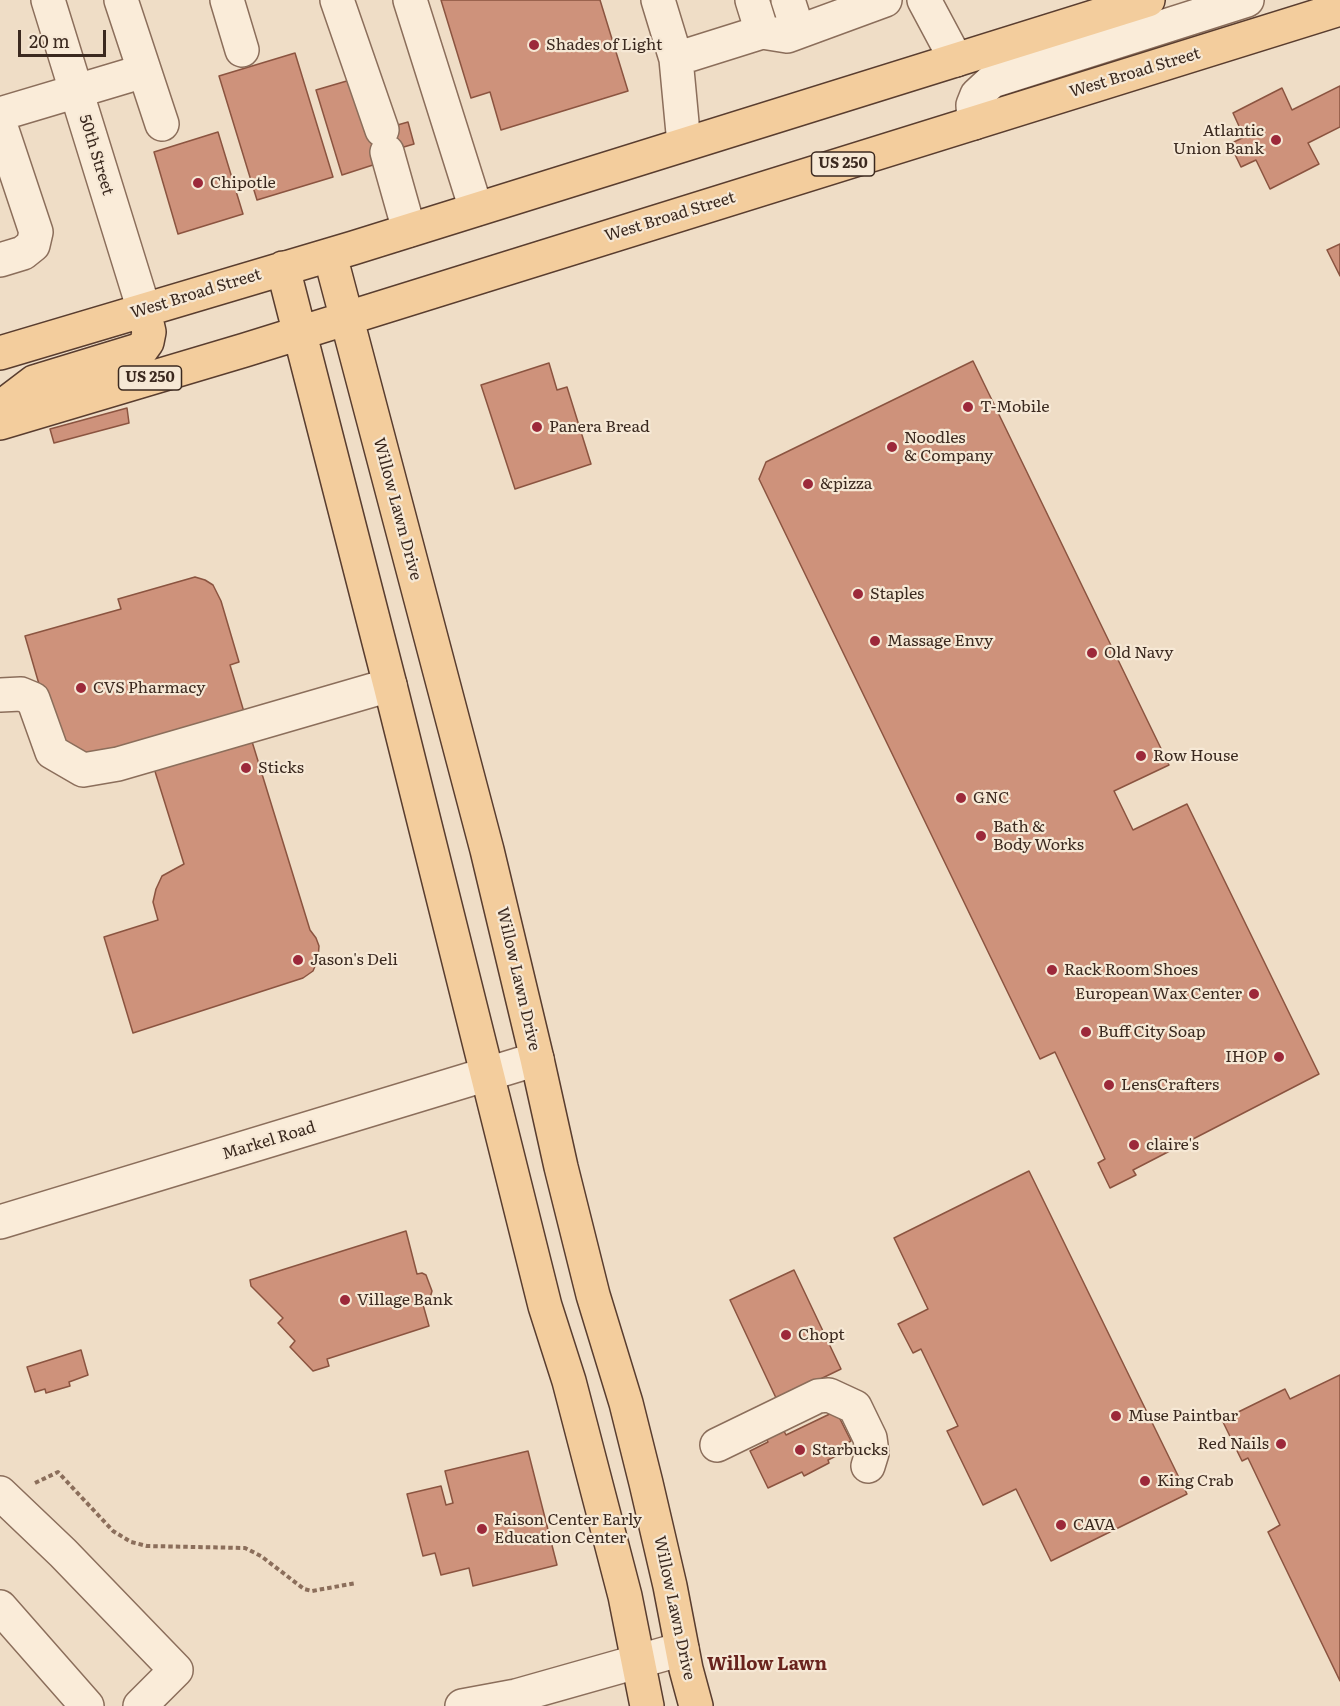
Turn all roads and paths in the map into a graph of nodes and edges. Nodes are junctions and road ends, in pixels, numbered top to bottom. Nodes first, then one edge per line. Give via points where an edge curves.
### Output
1 (48, 0) edge
2 (121, 0) edge
3 (226, 0) edge
4 (337, 0) edge
5 (410, 0) edge
6 (658, 0) edge
7 (752, 0) edge
8 (788, 0) edge
9 (885, 0) edge
10 (924, 0) edge
11 (1247, 0) edge
12 (1137, 2) edge
13 (1340, 9) edge
14 (798, 31) junction
15 (762, 32) junction
16 (242, 50) dead end
17 (676, 59) junction
18 (956, 60) junction
19 (144, 71) junction
20 (76, 93) junction
21 (0, 114) edge
22 (974, 123) junction
23 (0, 124) edge
24 (162, 124) dead end
25 (684, 144) junction
26 (476, 209) junction
27 (409, 230) junction
28 (330, 255) junction
29 (0, 260) edge
30 (283, 268) junction
31 (144, 310) junction
32 (346, 318) junction
33 (300, 333) junction
34 (0, 353) edge
35 (0, 408) edge
36 (0, 423) edge
37 (390, 685) junction
38 (0, 695) edge
39 (537, 1059) junction
40 (487, 1075) junction
41 (0, 1222) edge
42 (717, 1445) dead end
43 (868, 1466) dead end
44 (4, 1497) edge
45 (356, 1583) dead end
46 (0, 1607) edge
47 (682, 1649) junction
48 (638, 1661) junction
49 (87, 1706) edge
50 (140, 1706) edge
51 (462, 1706) edge
52 (647, 1706) edge
53 (696, 1706) edge

1 - 20 street, 50th Street
2 - 19 street
3 - 16 street
4 - 27 street
5 - 26 street
6 - 17 street
7 - 15 street
8 - 14 street
9 - 14 street
10 - 18 street
11 - 22 street via 992,81 977,95
12 - 18 main road, West Broad Street
13 - 22 main road, West Broad Street / US 250
14 - 15 street via 787,36
15 - 17 street
17 - 25 street
18 - 25 main road, West Broad Street
19 - 20 street
19 - 24 street
20 - 21 street
20 - 31 street, 50th Street
22 - 32 main road, West Broad Street / US 250
23 - 29 street via 36,232 33,245 23,253
25 - 26 main road, West Broad Street
26 - 27 main road, West Broad Street
27 - 28 main road, West Broad Street
28 - 30 main road, West Broad Street
28 - 32 main road, Willow Lawn Drive
30 - 31 main road, West Broad Street
30 - 33 main road
31 - 34 main road, West Broad Street
31 - 35 main road via 149,332 142,349 34,382
32 - 33 main road, West Broad Street / US 250
32 - 39 main road, Willow Lawn Drive via 487,850
33 - 36 main road, West Broad Street / US 250
33 - 37 main road
37 - 38 street via 118,764 83,770 52,752 33,699 21,694
37 - 40 main road
39 - 40 street, Markel Road
39 - 47 main road, Willow Lawn Drive via 593,1294 646,1483
40 - 41 street, Markel Road
40 - 48 main road via 545,1306 625,1596
42 - 43 street via 818,1396 829,1395 855,1407 870,1438 872,1453
44 - 45 path via 58,1472 113,1531 131,1542 245,1548 312,1592
44 - 50 street via 176,1670
46 - 49 street
47 - 48 street
47 - 53 main road, Willow Lawn Drive
48 - 51 street via 516,1696
48 - 52 main road

